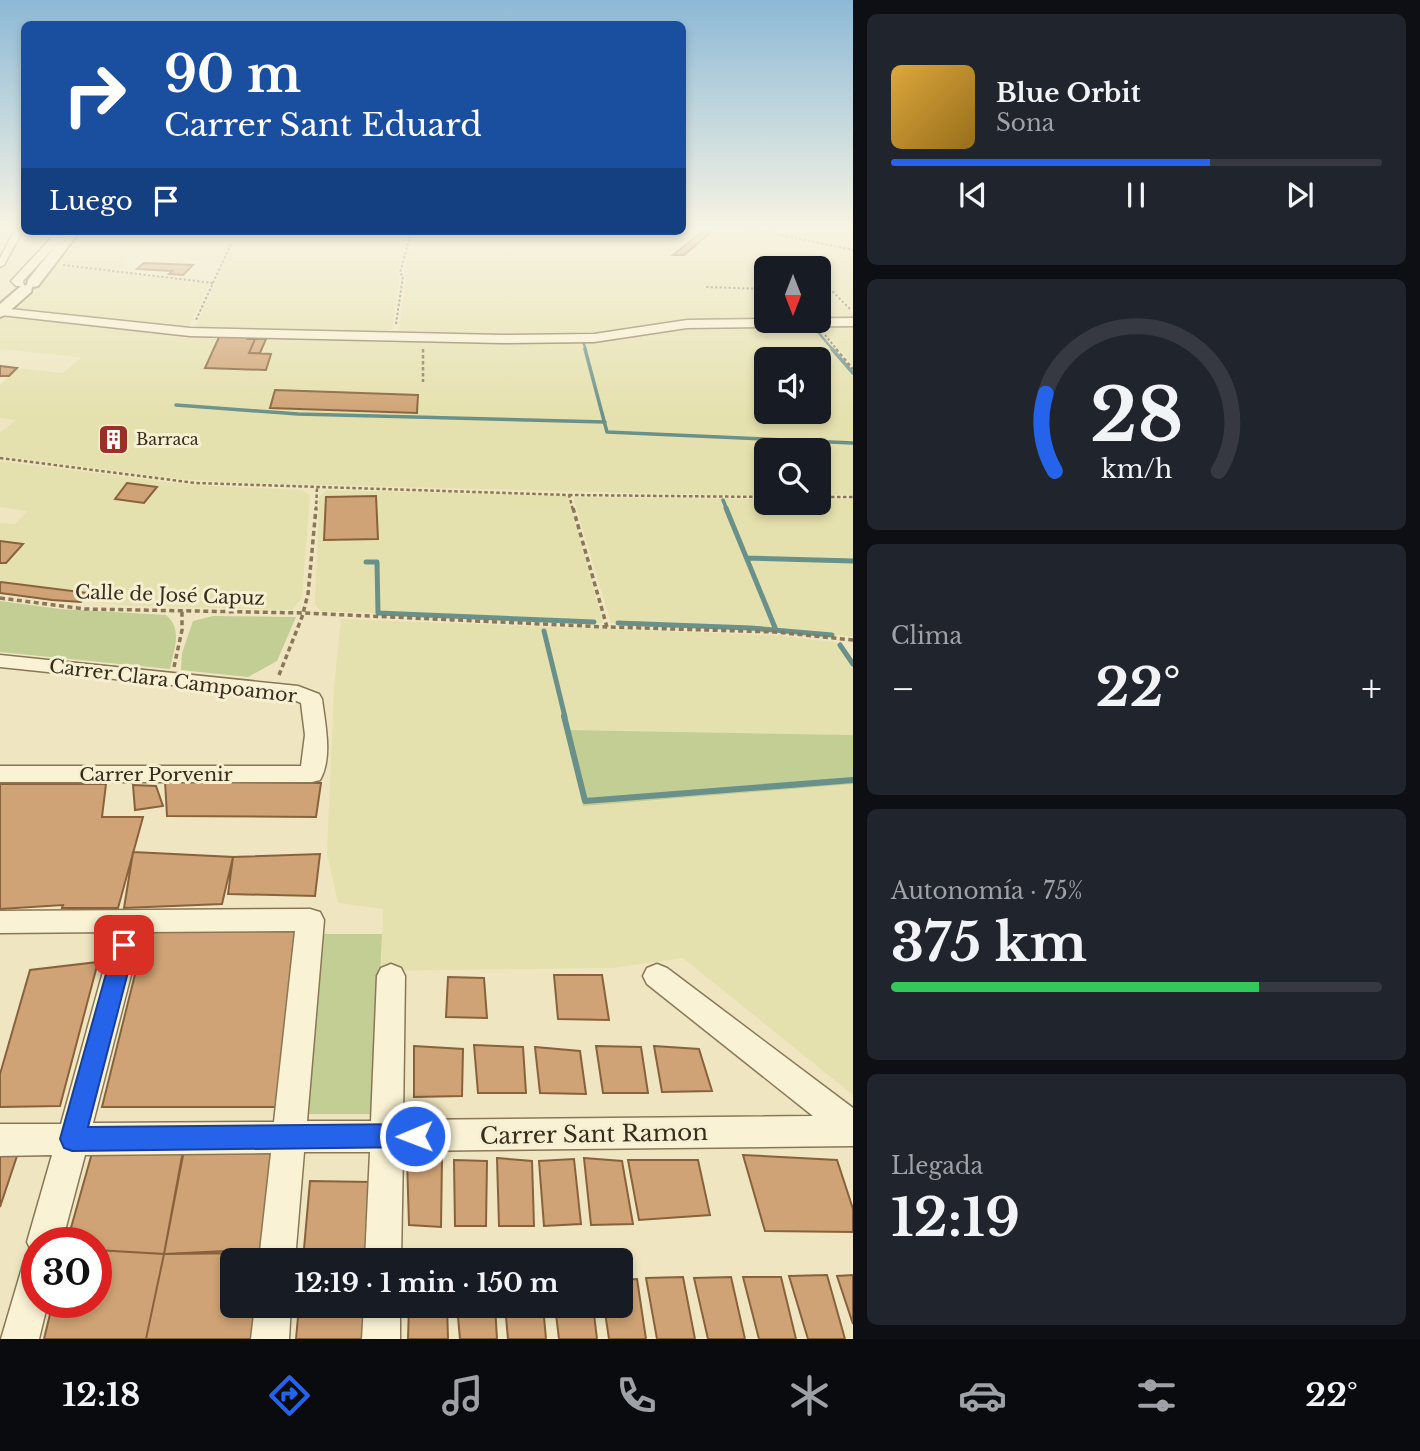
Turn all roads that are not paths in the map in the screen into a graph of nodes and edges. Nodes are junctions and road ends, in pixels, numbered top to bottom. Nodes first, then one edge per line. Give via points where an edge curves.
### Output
1 (16, 290) edge
2 (0, 311) edge
3 (853, 322) edge
4 (0, 661) edge
5 (0, 774) edge
6 (312, 774) joint
7 (131, 921) junction
8 (0, 922) edge
9 (391, 976) dead end
10 (657, 976) dead end
11 (853, 1130) edge
12 (388, 1136) junction
13 (288, 1137) junction
14 (72, 1139) junction
15 (0, 1140) edge
16 (49, 1227) edge
17 (278, 1248) edge
18 (383, 1248) edge
19 (25, 1318) edge
20 (272, 1318) edge
21 (382, 1318) edge
22 (20, 1339) edge
23 (270, 1339) edge
24 (381, 1339) edge

1 - 2 street
2 - 3 street via 190,332 423,336 594,338 687,324
4 - 6 street, Carrer Clara Campoamor via 290,691 311,699 316,735
5 - 6 street, Carrer Porvenir
7 - 8 street
7 - 13 street via 310,920
7 - 14 street
9 - 12 street
10 - 11 street
11 - 12 street, Carrer Sant Ramon
12 - 13 street, Carrer Sant Ramon
12 - 18 street
13 - 14 street, Carrer Sant Ramon
13 - 17 street
14 - 15 street, Carrer Sant Ramon
14 - 16 street
19 - 22 street
20 - 23 street
21 - 24 street

